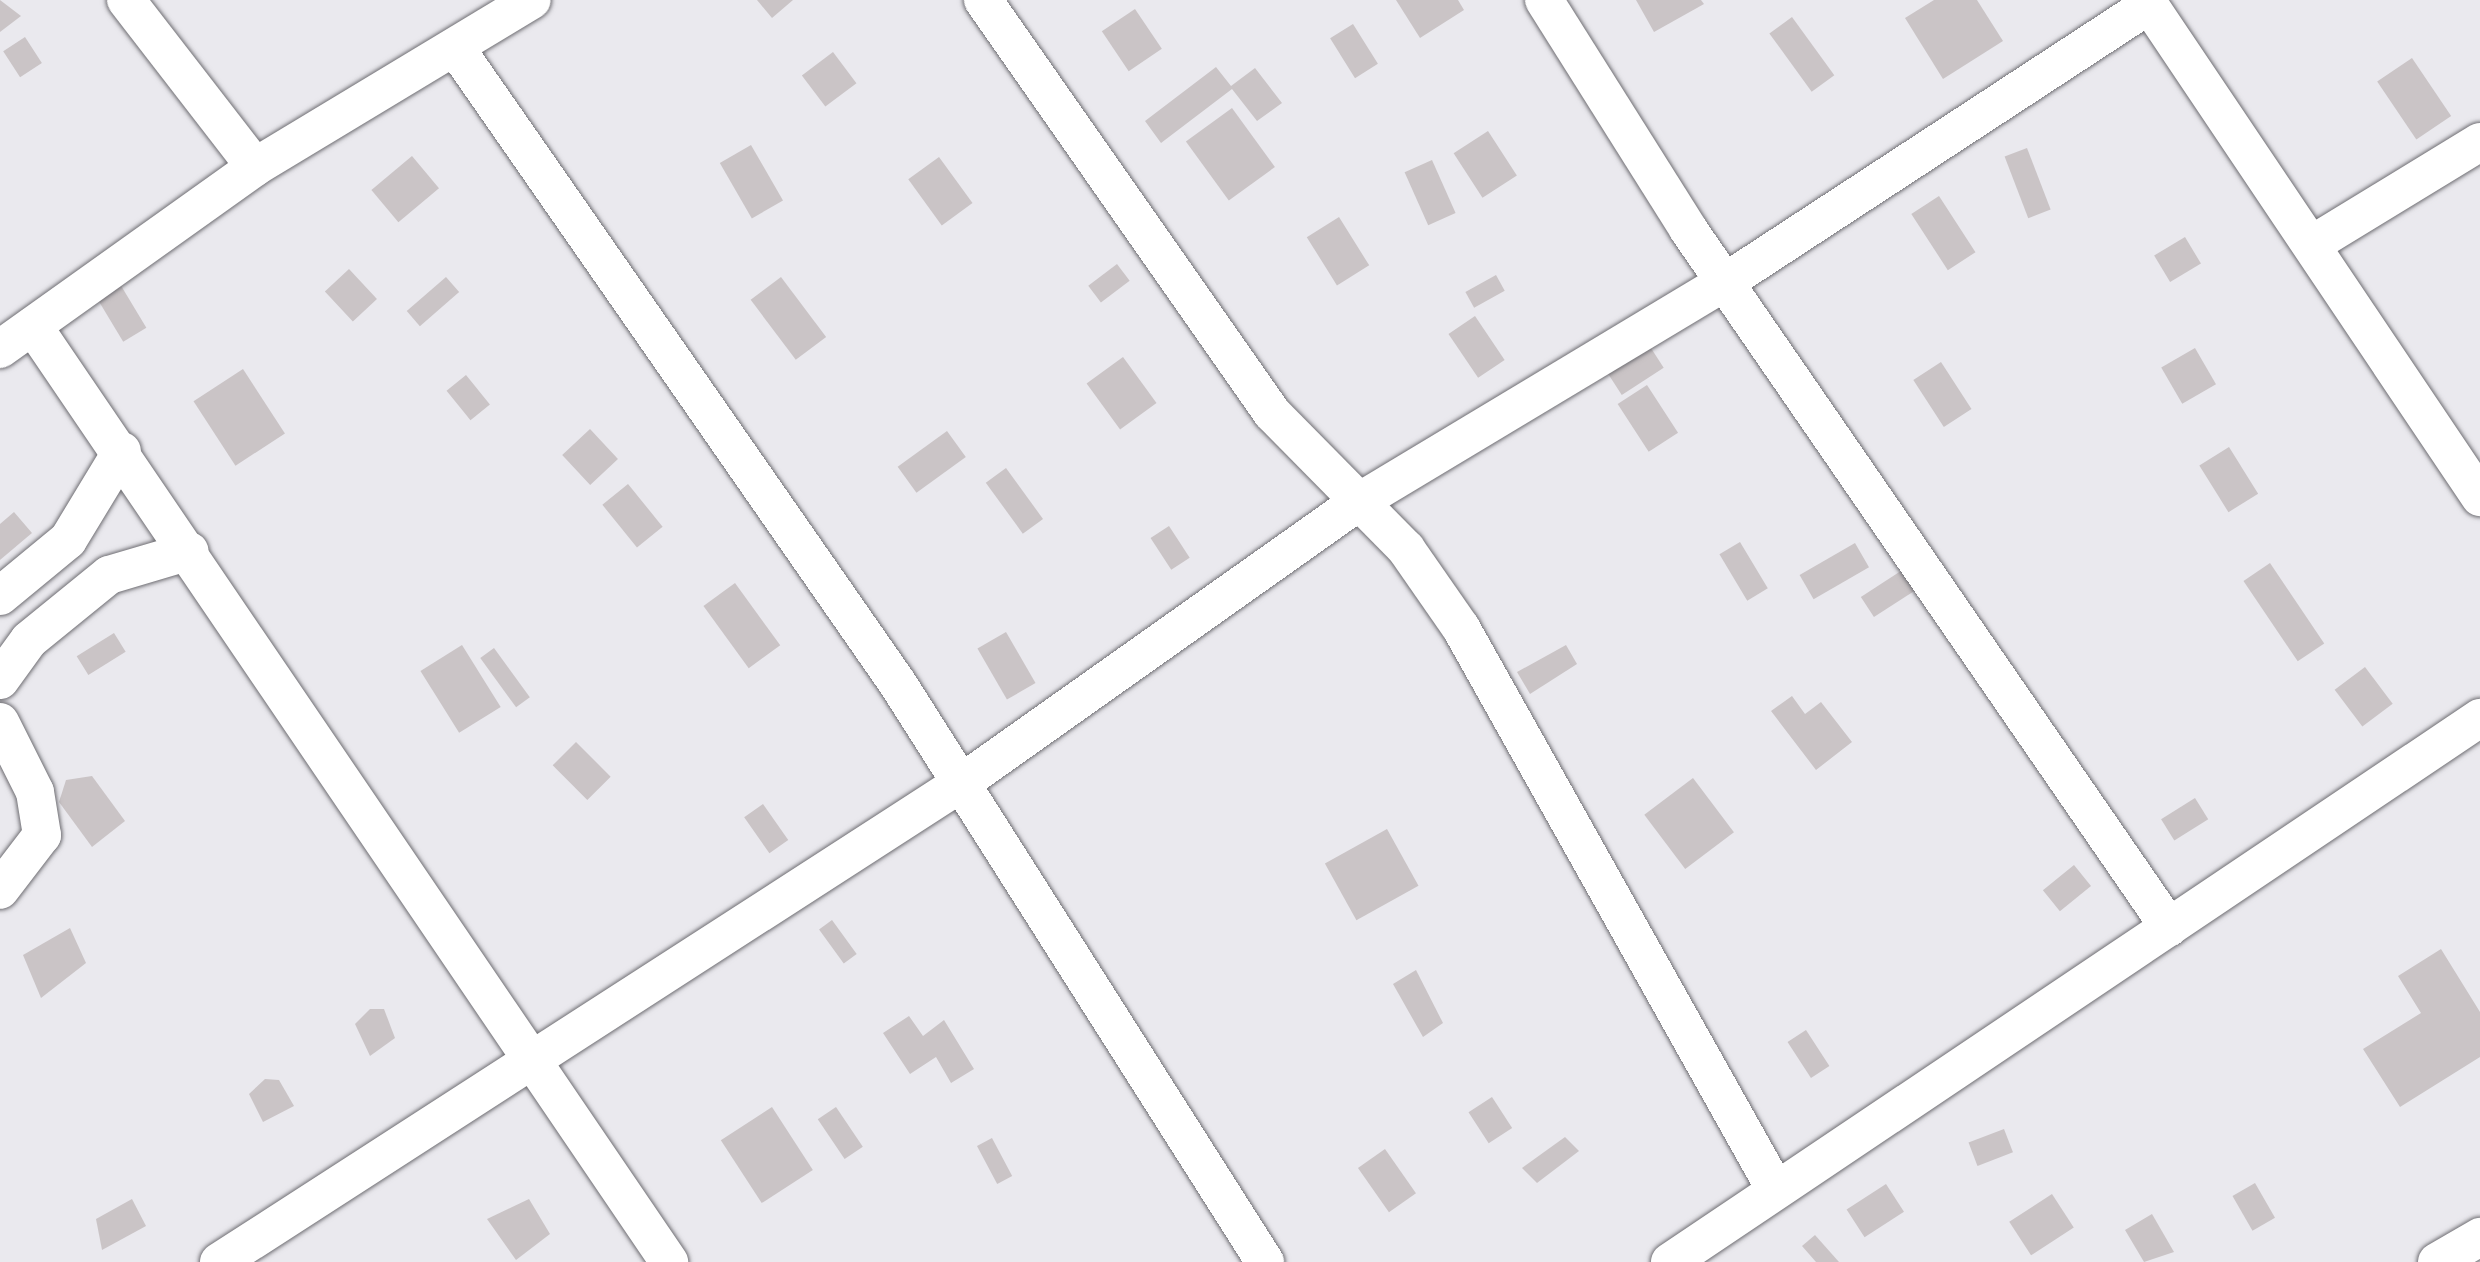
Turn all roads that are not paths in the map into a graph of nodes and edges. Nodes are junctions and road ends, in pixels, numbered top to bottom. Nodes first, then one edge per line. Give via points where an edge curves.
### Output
1 (126, 0) edge
2 (532, 0) edge
3 (983, 0) edge
4 (1544, 0) edge
5 (2148, 2) edge
6 (457, 50) junction
7 (2480, 142) edge
8 (255, 167) junction
9 (2316, 242) junction
10 (1726, 280) junction
11 (33, 326) junction
12 (0, 349) edge
13 (122, 452) junction
14 (2480, 497) edge
15 (1357, 503) junction
16 (190, 552) junction
17 (0, 596) edge
18 (0, 680) edge
19 (2480, 718) edge
20 (0, 722) edge
21 (960, 784) junction
22 (0, 890) edge
23 (2168, 928) junction
24 (531, 1061) junction
25 (1774, 1187) junction
26 (2480, 1236) edge
27 (219, 1262) edge
28 (669, 1262) edge
29 (1265, 1262) edge
30 (1670, 1262) edge
31 (2438, 1262) edge

1 - 8 street
2 - 6 street
3 - 15 street via 1272,412
4 - 10 street
5 - 9 street
5 - 10 street
6 - 8 street
6 - 21 street
7 - 9 street
8 - 11 street
9 - 14 street
10 - 15 street
10 - 23 street
11 - 12 street
11 - 13 street
13 - 16 street
13 - 17 street via 68,540
15 - 21 street
15 - 25 street via 1406,549 1460,628
16 - 18 street via 109,575 29,640
16 - 24 street
19 - 23 street
20 - 22 street via 35,792 42,835
21 - 24 street
21 - 29 street
23 - 25 street
24 - 27 street
24 - 28 street
25 - 30 street
26 - 31 street

